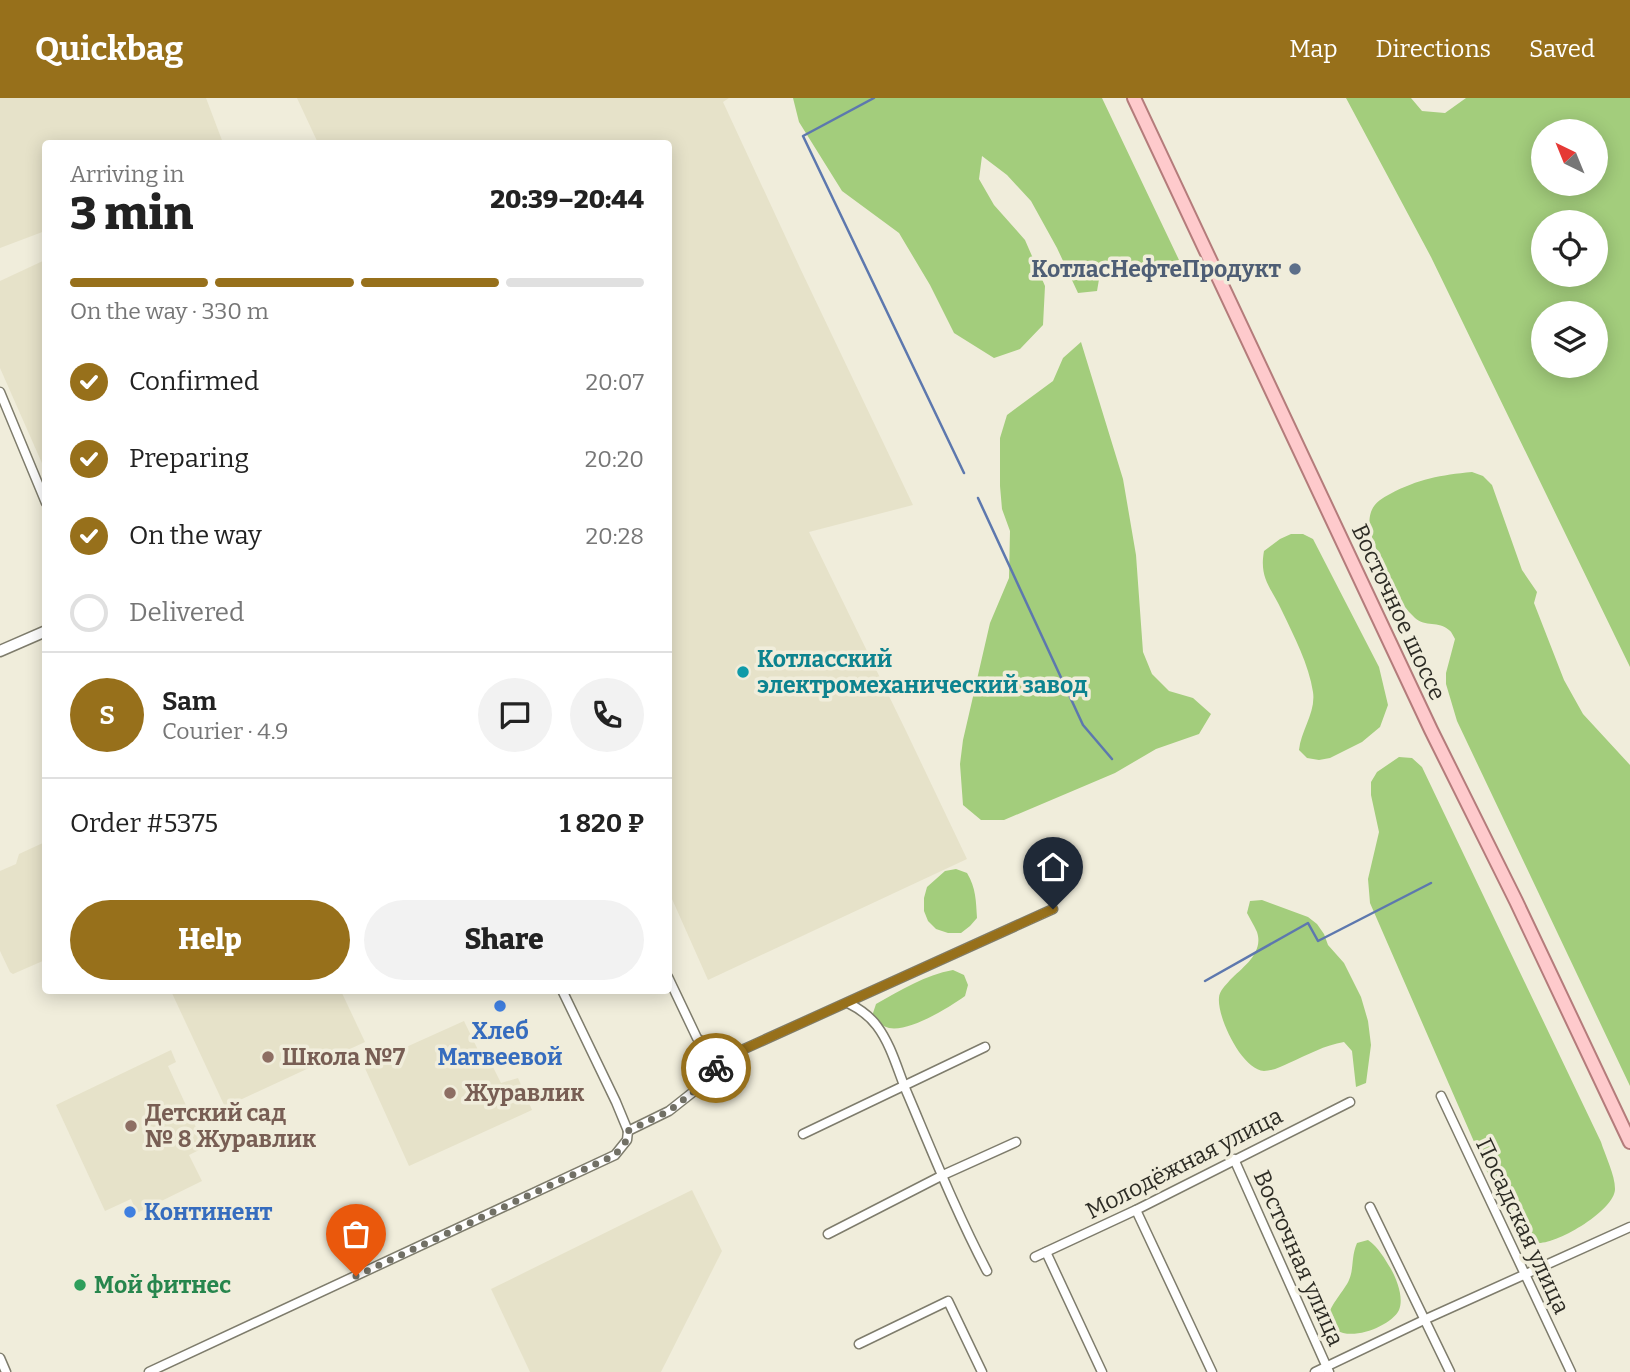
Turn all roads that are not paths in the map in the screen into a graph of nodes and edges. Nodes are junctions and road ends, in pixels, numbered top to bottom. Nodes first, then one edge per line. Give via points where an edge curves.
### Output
1 (1134, 98) edge
2 (0, 392) edge
3 (42, 493) edge
4 (42, 633) edge
5 (0, 651) edge
6 (1053, 909) dead end
7 (672, 985) edge
8 (564, 994) edge
9 (848, 1003) junction
10 (985, 1046) dead end
11 (722, 1059) junction
12 (903, 1085) junction
13 (1441, 1096) dead end
14 (1350, 1102) dead end
15 (628, 1131) junction
16 (803, 1134) dead end
17 (1016, 1142) dead end
18 (1630, 1142) edge
19 (1234, 1159) junction
20 (943, 1175) junction
21 (1370, 1207) dead end
22 (1136, 1210) junction
23 (1630, 1227) edge
24 (828, 1234) dead end
25 (1046, 1252) junction
26 (1035, 1257) dead end
27 (987, 1271) dead end
28 (1525, 1274) junction
29 (1426, 1319) junction
30 (859, 1344) dead end
31 (0, 1358) edge
32 (1328, 1369) edge
33 (6, 1372) edge
34 (149, 1372) edge
35 (982, 1372) edge
36 (1102, 1372) edge
37 (1212, 1372) edge
38 (1315, 1372) edge
39 (1450, 1372) edge
40 (1572, 1372) edge

1 - 18 main road, Восточное шоссе
2 - 3 street
4 - 5 street
6 - 9 street
7 - 11 street via 697,1038
8 - 15 street
9 - 11 street
9 - 12 street via 876,1024
10 - 12 street
11 - 15 street via 707,1081 669,1111
12 - 16 street
12 - 20 street
13 - 28 street, Посадская улица
14 - 19 street, Молодёжная улица
15 - 34 street via 615,1155
17 - 20 street
19 - 22 street, Молодёжная улица
19 - 32 street, Восточная улица
20 - 24 street
20 - 27 street
21 - 29 street
22 - 25 street, Молодёжная улица
22 - 37 street
23 - 28 street
25 - 26 street, Молодёжная улица
25 - 36 street
28 - 29 street
28 - 40 street, Посадская улица
29 - 32 street
29 - 39 street
30 - 35 street via 948,1301
31 - 33 street
32 - 38 street

